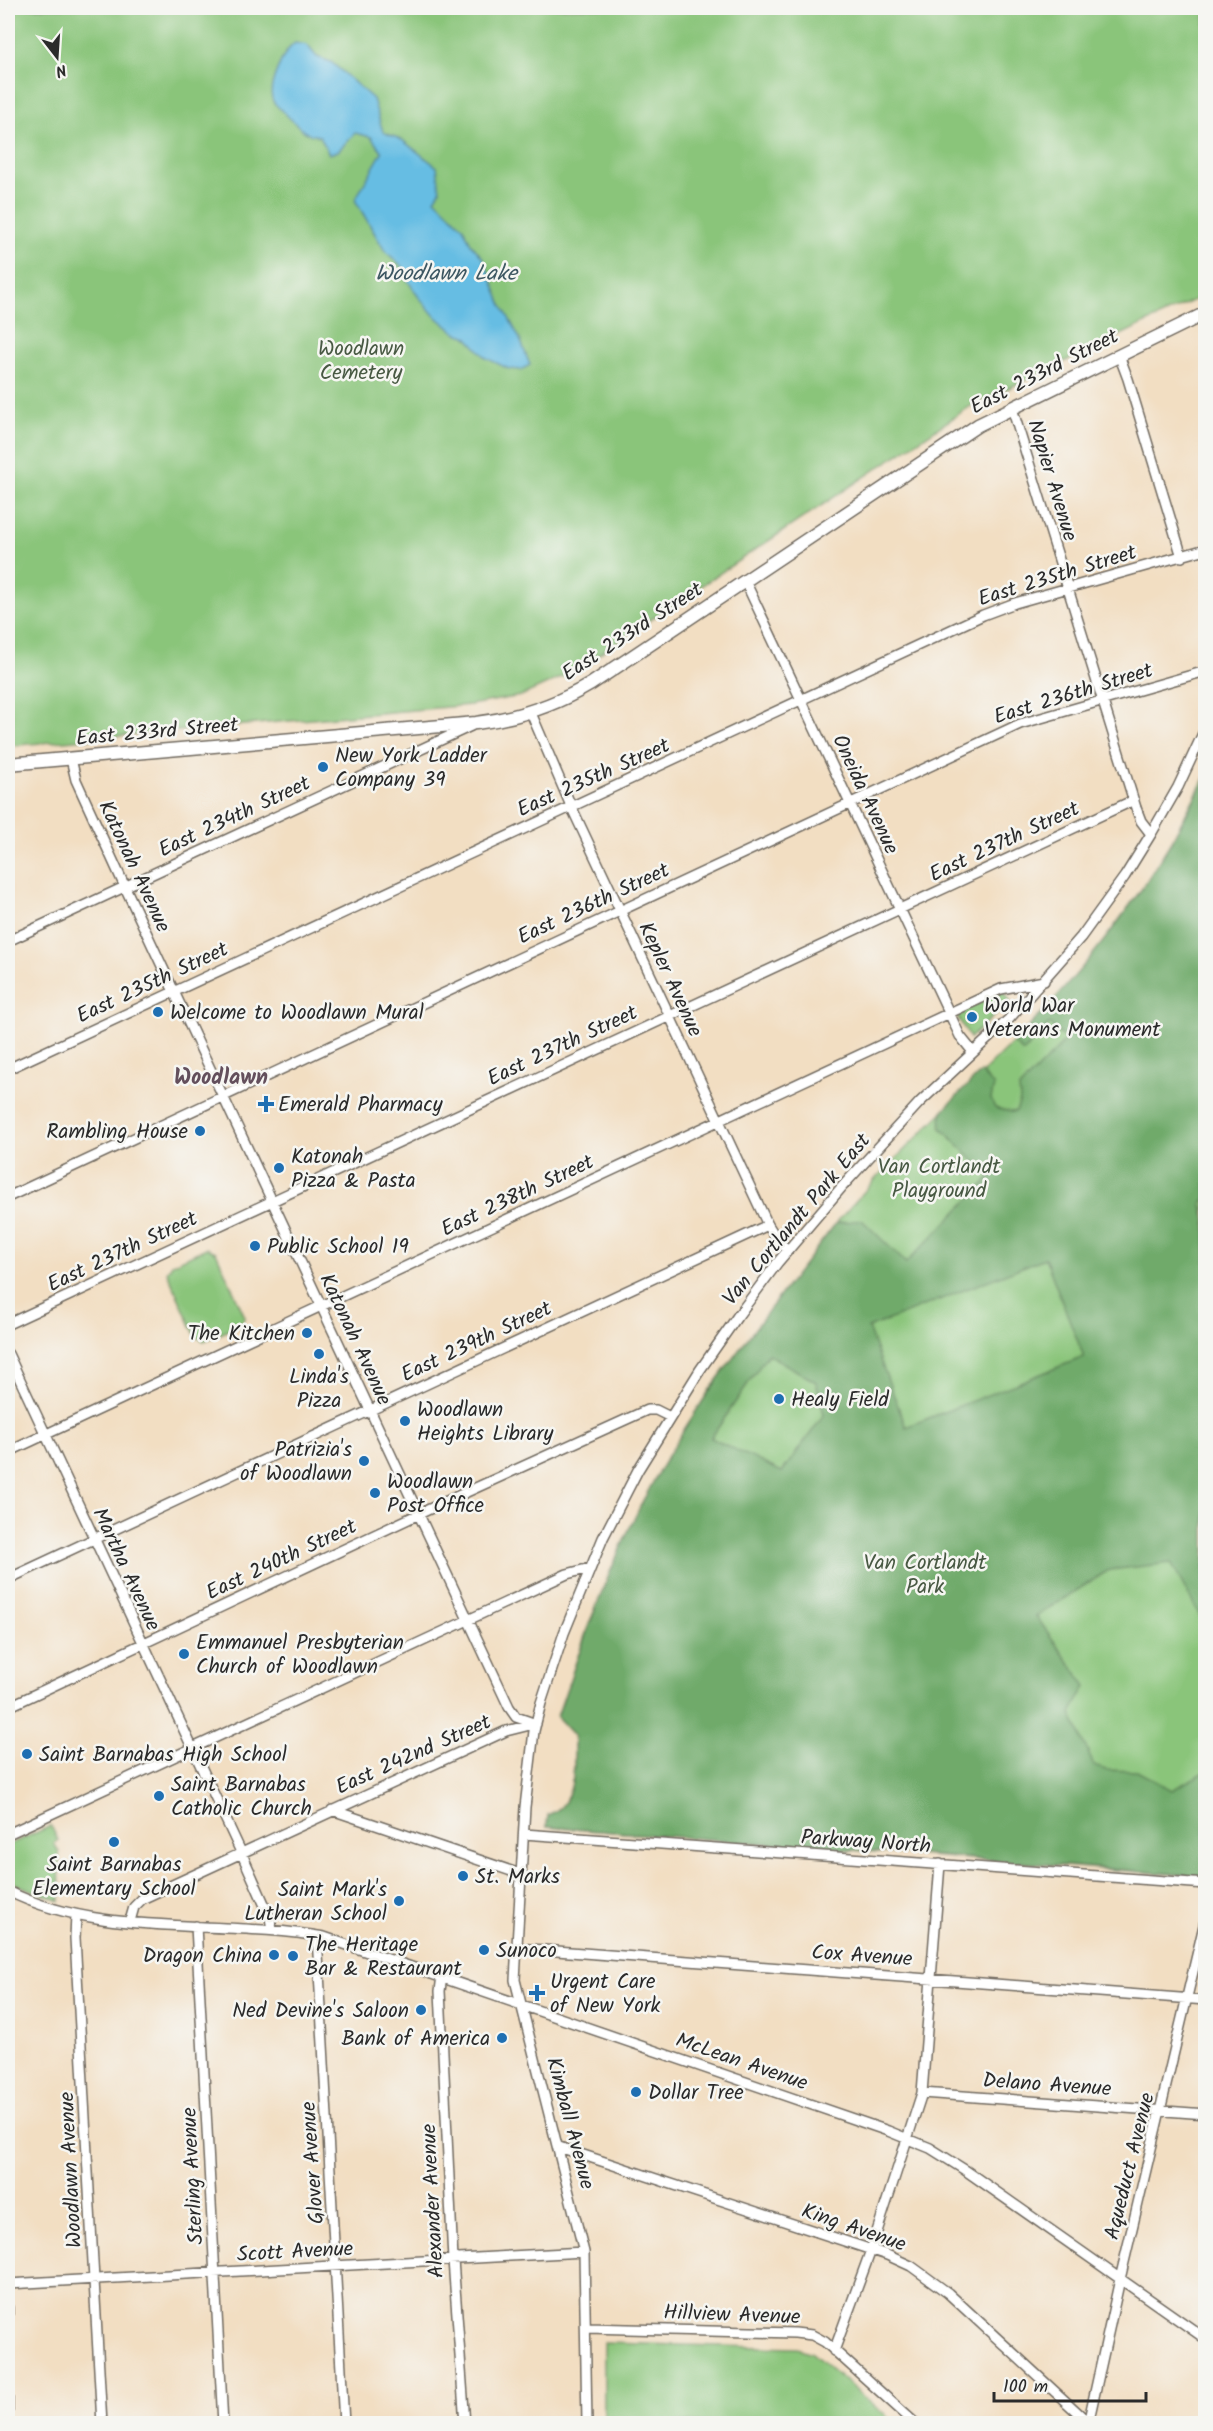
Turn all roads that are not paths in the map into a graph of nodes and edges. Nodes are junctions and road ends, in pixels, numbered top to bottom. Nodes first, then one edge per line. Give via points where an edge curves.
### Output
1 (1206, 313) edge
2 (1119, 356) junction
3 (1012, 408) junction
4 (1206, 549) edge
5 (1182, 556) junction
6 (745, 581) junction
7 (1068, 588) junction
8 (1206, 672) edge
9 (802, 699) junction
10 (1103, 702) junction
11 (531, 713) junction
12 (476, 723) junction
13 (1206, 728) edge
14 (71, 759) junction
15 (8, 764) edge
16 (1134, 800) junction
17 (850, 802) junction
18 (571, 806) junction
19 (1151, 834) junction
20 (124, 887) junction
21 (900, 909) junction
22 (619, 911) junction
23 (8, 941) edge
24 (1044, 981) junction
25 (173, 992) junction
26 (950, 1014) junction
27 (669, 1015) junction
28 (973, 1052) junction
29 (8, 1069) edge
30 (222, 1096) junction
31 (719, 1121) junction
32 (8, 1197) edge
33 (271, 1201) junction
34 (768, 1225) junction
35 (788, 1250) junction
36 (320, 1305) junction
37 (8, 1324) edge
38 (8, 1354) edge
39 (369, 1410) junction
40 (670, 1417) junction
41 (45, 1434) junction
42 (8, 1452) edge
43 (418, 1515) junction
44 (94, 1539) junction
45 (590, 1568) junction
46 (8, 1579) edge
47 (468, 1621) junction
48 (142, 1644) junction
49 (8, 1707) edge
50 (536, 1724) junction
51 (192, 1748) junction
52 (332, 1810) junction
53 (8, 1834) edge
54 (524, 1834) junction
55 (241, 1852) junction
56 (940, 1864) junction
57 (523, 1875) junction
58 (1206, 1884) edge
59 (8, 1891) edge
60 (76, 1915) junction
61 (1206, 1917) edge
62 (130, 1921) junction
63 (196, 1926) junction
64 (272, 1930) junction
65 (317, 1936) junction
66 (516, 1948) junction
67 (442, 1976) junction
68 (931, 1978) junction
69 (1188, 1999) junction
70 (1206, 2000) edge
71 (521, 2004) junction
72 (922, 2093) junction
73 (1160, 2110) junction
74 (1206, 2114) edge
75 (907, 2138) junction
76 (559, 2147) junction
77 (871, 2250) junction
78 (584, 2252) junction
79 (453, 2260) junction
80 (337, 2266) junction
81 (216, 2273) junction
82 (1120, 2279) junction
83 (94, 2280) junction
84 (8, 2284) edge
85 (8, 2308) edge
86 (586, 2328) junction
87 (1206, 2339) edge
88 (834, 2351) junction
89 (1089, 2423) edge
90 (8, 2424) edge
91 (102, 2424) edge
92 (224, 2424) edge
93 (344, 2424) edge
94 (465, 2424) edge
95 (587, 2424) edge
96 (916, 2424) edge

1 - 2 main road, East 233rd Street
2 - 3 main road, East 233rd Street
2 - 5 street
3 - 6 main road, East 233rd Street via 971,430
3 - 7 street, Napier Avenue
4 - 5 street, East 235th Street
5 - 7 street, East 235th Street
6 - 9 street, Oneida Avenue
6 - 11 main road, East 233rd Street via 575,693
7 - 9 street, East 235th Street via 993,611
7 - 10 street, Napier Avenue
8 - 10 street, East 236th Street
9 - 17 street, Oneida Avenue
9 - 18 street, East 235th Street
10 - 16 street, Napier Avenue
10 - 17 street, East 236th Street via 1020,724
11 - 12 main road, East 233rd Street
11 - 18 street, Kepler Avenue
12 - 14 main road, East 233rd Street
12 - 20 street, East 234th Street
13 - 19 street, Van Cortlandt Park East
14 - 15 main road, East 233rd Street
14 - 20 street, Katonah Avenue via 74,777
16 - 19 street, Napier Avenue
16 - 21 street, East 237th Street
17 - 21 street, Oneida Avenue
17 - 22 street, East 236th Street
18 - 22 street, Kepler Avenue
18 - 25 street, East 235th Street
19 - 24 street, Van Cortlandt Park East via 1096,918
20 - 23 street, East 234th Street
20 - 25 street, Katonah Avenue
21 - 26 street, Oneida Avenue
21 - 27 street, East 237th Street
22 - 27 street, Kepler Avenue
22 - 30 street, East 236th Street
24 - 26 street, East 238th Street via 1007,987
24 - 28 street, Van Cortlandt Park East
25 - 29 street, East 235th Street
25 - 30 street, Katonah Avenue
26 - 28 street, Oneida Avenue
26 - 31 street, East 238th Street
27 - 31 street, Kepler Avenue
27 - 33 street, East 237th Street
28 - 35 street, Van Cortlandt Park East via 920,1102
30 - 32 street, East 236th Street
30 - 33 street, Katonah Avenue
31 - 34 street, Kepler Avenue
31 - 36 street, East 238th Street
33 - 36 street, Katonah Avenue
33 - 37 street, East 237th Street
34 - 35 street
34 - 39 street, East 239th Street
35 - 40 street, Van Cortlandt Park East
36 - 39 street, Katonah Avenue
36 - 41 street, East 238th Street
38 - 41 street, Martha Avenue
39 - 43 street, Katonah Avenue
39 - 44 street, East 239th Street
40 - 43 street, East 240th Street via 646,1410
40 - 45 street, Van Cortlandt Park East via 638,1470
41 - 42 street, East 238th Street
41 - 44 street, Martha Avenue
43 - 47 street, Katonah Avenue
43 - 48 street, East 240th Street
44 - 46 street, East 239th Street
44 - 48 street, Martha Avenue
45 - 47 street via 567,1574
45 - 50 street, Van Cortlandt Park East via 558,1650
47 - 50 street, Katonah Avenue via 513,1714
47 - 51 street
48 - 49 street, East 240th Street
48 - 51 street, Martha Avenue
50 - 52 street, East 242nd Street via 511,1729
50 - 54 street, Van Cortlandt Park East
51 - 53 street
51 - 55 street, Martha Avenue
52 - 55 street, East 242nd Street
52 - 57 street
54 - 56 street, Parkway North
54 - 57 street, Kimball Avenue
55 - 62 street, East 242nd Street via 142,1899
55 - 64 street, Martha Avenue
56 - 58 street, Parkway North
56 - 68 street
57 - 66 street, Kimball Avenue
59 - 60 street, McLean Avenue
60 - 62 street, McLean Avenue
60 - 83 street, Woodlawn Avenue
61 - 69 street, Aqueduct Avenue
62 - 63 street, McLean Avenue
63 - 64 street, McLean Avenue
63 - 81 street, Sterling Avenue
64 - 65 street, McLean Avenue
65 - 67 street, McLean Avenue
65 - 80 street, Glover Avenue
66 - 68 street, Cox Avenue
66 - 71 street, Kimball Avenue via 516,1988
67 - 71 street, McLean Avenue
67 - 79 street, Alexander Avenue
68 - 69 street, Cox Avenue
68 - 72 street
69 - 70 street, Cox Avenue
69 - 73 street, Aqueduct Avenue
71 - 75 street, McLean Avenue
71 - 76 street, Kimball Avenue
72 - 73 street, Delano Avenue
72 - 75 street
73 - 74 street, Delano Avenue
73 - 82 street, Aqueduct Avenue
75 - 77 street
75 - 82 street, McLean Avenue via 958,2165
76 - 77 street, King Avenue
76 - 78 street, Kimball Avenue
77 - 88 street
77 - 89 street, King Avenue via 910,2266 948,2293
78 - 79 street, Scott Avenue
78 - 86 street, Kimball Avenue
79 - 80 street, Scott Avenue
79 - 94 street, Alexander Avenue
80 - 81 street, Scott Avenue
80 - 93 street, Glover Avenue
81 - 83 street, Scott Avenue
81 - 92 street, Sterling Avenue
82 - 87 street, McLean Avenue
82 - 89 street, Aqueduct Avenue
83 - 84 street, Scott Avenue
83 - 91 street, Woodlawn Avenue
85 - 90 street
86 - 88 street, Hillview Avenue via 795,2332 812,2335
86 - 95 street, Kimball Avenue
88 - 96 street, Hillview Avenue

